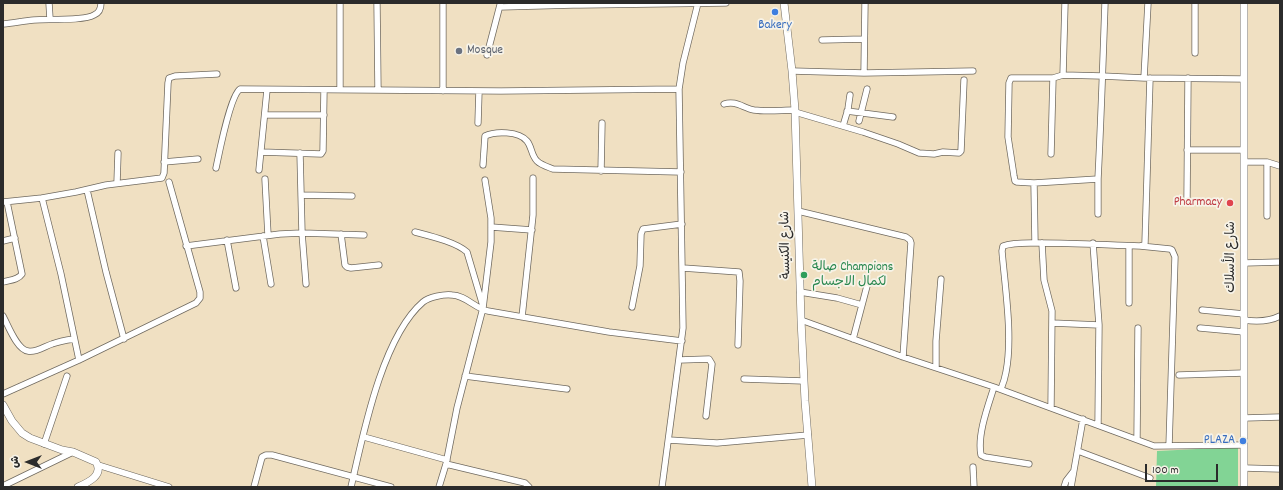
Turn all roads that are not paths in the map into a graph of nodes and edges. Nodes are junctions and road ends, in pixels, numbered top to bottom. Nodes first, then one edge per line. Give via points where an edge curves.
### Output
1 (49, 3) edge
2 (101, 3) edge
3 (340, 3) edge
4 (377, 3) edge
5 (442, 3) edge
6 (698, 3) edge
7 (726, 3) edge
8 (784, 3) edge
9 (865, 3) edge
10 (1065, 3) edge
11 (1105, 3) edge
12 (1148, 3) edge
13 (1196, 3) edge
14 (1244, 3) edge
15 (571, 4) edge
16 (500, 5) edge
17 (50, 20) junction
18 (3, 24) edge
19 (864, 39) junction
20 (822, 40) dead end
21 (1195, 53) dead end
22 (487, 55) dead end
23 (792, 71) junction
24 (973, 71) dead end
25 (864, 73) junction
26 (217, 74) dead end
27 (1063, 75) junction
28 (1102, 76) junction
29 (1053, 78) junction
30 (1147, 78) junction
31 (1188, 78) junction
32 (1244, 78) junction
33 (964, 80) dead end
34 (680, 89) junction
35 (867, 89) dead end
36 (267, 90) junction
37 (324, 90) junction
38 (340, 90) junction
39 (378, 90) junction
40 (443, 91) junction
41 (479, 91) junction
42 (850, 95) dead end
43 (724, 104) dead end
44 (795, 111) junction
45 (847, 111) junction
46 (862, 113) junction
47 (265, 115) junction
48 (324, 115) junction
49 (893, 117) dead end
50 (860, 121) dead end
51 (478, 123) dead end
52 (602, 123) dead end
53 (843, 126) junction
54 (1187, 150) junction
55 (1244, 150) junction
56 (261, 152) junction
57 (118, 153) dead end
58 (300, 153) junction
59 (1051, 154) dead end
60 (198, 160) dead end
61 (164, 162) junction
62 (1244, 162) junction
63 (1267, 162) junction
64 (483, 165) dead end
65 (1280, 166) edge
66 (216, 168) dead end
67 (259, 170) dead end
68 (602, 171) junction
69 (681, 172) junction
70 (533, 178) dead end
71 (265, 179) dead end
72 (1098, 179) junction
73 (485, 180) dead end
74 (168, 182) dead end
75 (1034, 182) junction
76 (117, 183) junction
77 (87, 190) junction
78 (301, 195) junction
79 (352, 196) dead end
80 (42, 198) junction
81 (1187, 200) dead end
82 (5, 202) edge
83 (798, 211) junction
84 (1098, 214) dead end
85 (1267, 216) dead end
86 (682, 224) junction
87 (491, 227) junction
88 (532, 230) junction
89 (415, 232) dead end
90 (302, 233) junction
91 (341, 234) junction
92 (364, 235) dead end
93 (265, 236) junction
94 (15, 238) junction
95 (227, 240) junction
96 (3, 241) edge
97 (1035, 243) junction
98 (1042, 243) junction
99 (1093, 243) junction
100 (186, 246) junction
101 (1129, 246) junction
102 (1140, 246) junction
103 (1280, 262) edge
104 (1244, 264) junction
105 (379, 265) dead end
106 (683, 268) junction
107 (941, 279) dead end
108 (3, 282) edge
109 (271, 284) dead end
110 (306, 284) dead end
111 (867, 286) dead end
112 (236, 288) dead end
113 (800, 292) junction
114 (1129, 303) dead end
115 (862, 305) junction
116 (632, 306) dead end
117 (483, 309) junction
118 (1202, 310) dead end
119 (3, 316) edge
120 (1280, 316) edge
121 (522, 317) junction
122 (1244, 317) junction
123 (801, 320) junction
124 (1052, 323) junction
125 (1099, 324) junction
126 (1138, 328) dead end
127 (1200, 328) dead end
128 (1244, 332) junction
129 (74, 338) junction
130 (124, 339) junction
131 (854, 339) junction
132 (682, 341) junction
133 (738, 345) dead end
134 (903, 357) junction
135 (79, 360) junction
136 (679, 360) junction
137 (936, 367) junction
138 (1244, 374) junction
139 (66, 376) dead end
140 (465, 376) junction
141 (1179, 376) dead end
142 (744, 379) dead end
143 (804, 381) junction
144 (994, 387) junction
145 (566, 389) dead end
146 (1001, 389) junction
147 (3, 394) edge
148 (3, 405) edge
149 (1051, 407) junction
150 (706, 416) dead end
151 (1280, 417) edge
152 (1244, 418) junction
153 (1083, 419) junction
154 (1098, 425) junction
155 (808, 435) junction
156 (364, 437) junction
157 (1137, 439) junction
158 (669, 440) junction
159 (44, 444) junction
160 (1244, 445) junction
161 (1169, 446) junction
162 (1078, 451) junction
163 (72, 452) junction
164 (446, 462) junction
165 (1029, 464) dead end
166 (98, 465) junction
167 (973, 467) dead end
168 (1244, 468) junction
169 (1280, 469) edge
170 (1074, 472) junction
171 (354, 477) junction
172 (1150, 478) dead end
173 (3, 486) edge
174 (78, 487) edge
175 (170, 487) edge
176 (254, 487) edge
177 (352, 487) edge
178 (391, 487) edge
179 (439, 487) edge
180 (529, 487) edge
181 (662, 487) edge
182 (812, 487) edge
183 (974, 487) edge
184 (1064, 487) edge
185 (1071, 487) edge
186 (1244, 487) edge

1 - 17 street
2 - 17 street via 101,8 93,16
3 - 38 street
4 - 39 street
5 - 40 street
6 - 7 street
6 - 15 street
6 - 34 street via 683,63
8 - 23 street, شارع الكنيسة
9 - 19 street
10 - 27 street
11 - 28 street
12 - 30 street
13 - 21 street
14 - 32 street, شارع الأسلاك
15 - 16 street
16 - 22 street
17 - 18 street
19 - 20 street
19 - 25 street
23 - 25 street
23 - 44 street, شارع الكنيسة
24 - 25 street
26 - 61 street via 169,78
27 - 28 street
27 - 29 street
28 - 30 street
28 - 72 street
29 - 59 street
29 - 75 street via 1013,77 1009,83 1008,137 1015,181
30 - 31 street
30 - 102 street via 1145,243
31 - 32 street
31 - 54 street
32 - 55 street, شارع الأسلاك
33 - 53 street via 959,153 919,153
34 - 41 street
34 - 69 street
35 - 46 street
36 - 37 street
36 - 47 street
36 - 66 street via 240,89 236,92
37 - 38 street
37 - 48 street
38 - 39 street
39 - 40 street
40 - 41 street
41 - 51 street
42 - 45 street
43 - 44 street via 738,103 758,110
44 - 53 street
44 - 83 street, شارع الكنيسة
45 - 46 street
45 - 53 street
46 - 49 street
46 - 50 street
47 - 48 street
47 - 56 street
48 - 58 street via 321,154
52 - 68 street
54 - 55 street
54 - 81 street
55 - 62 street, شارع الأسلاك
56 - 58 street
56 - 67 street
57 - 76 street
58 - 78 street
60 - 61 street
61 - 76 street via 162,178
62 - 63 street
62 - 104 street, شارع الأسلاك
63 - 65 street
63 - 85 street
64 - 68 street via 485,136 493,133 510,133 523,137 528,142 533,157 553,170
68 - 69 street
69 - 86 street
70 - 88 street
71 - 93 street
72 - 75 street
72 - 84 street
73 - 87 street
74 - 100 street
75 - 97 street
76 - 77 street
77 - 80 street
77 - 130 street
78 - 79 street
78 - 90 street
80 - 82 street
80 - 129 street
82 - 94 street
83 - 113 street, شارع الكنيسة
83 - 134 street via 910,240
86 - 106 street
86 - 116 street via 643,229 640,266
87 - 88 street
87 - 117 street
88 - 121 street
89 - 117 street via 467,252
90 - 91 street
90 - 93 street
90 - 110 street
91 - 92 street
91 - 105 street via 347,267
93 - 95 street
93 - 109 street
94 - 96 street
94 - 108 street via 22,274 16,279
95 - 100 street
95 - 112 street
97 - 98 street
97 - 146 street via 1003,246 1009,344
98 - 99 street
98 - 124 street via 1044,280 1051,305
99 - 101 street
99 - 125 street
100 - 130 street via 200,298 196,303
101 - 102 street
101 - 114 street
102 - 161 street via 1170,249 1176,261
103 - 104 street
104 - 122 street, شارع الأسلاك
106 - 132 street
106 - 133 street via 739,272
107 - 137 street
111 - 115 street
113 - 115 street
113 - 123 street, شارع الكنيسة
115 - 131 street
117 - 121 street
117 - 140 street
117 - 156 street via 462,297 446,295 426,300 410,316 404,323 379,379
118 - 122 street
119 - 129 street via 19,345 28,351
120 - 122 street via 1258,322
121 - 132 street
122 - 128 street, شارع الأسلاك
123 - 131 street
123 - 143 street, شارع الكنيسة
124 - 125 street
124 - 149 street
125 - 154 street
126 - 157 street
127 - 128 street
128 - 138 street, شارع الأسلاك
129 - 135 street
130 - 135 street
131 - 134 street
132 - 136 street
134 - 137 street
135 - 147 street
136 - 150 street via 706,359 712,364
136 - 158 street
137 - 144 street
138 - 141 street
138 - 152 street, شارع الأسلاك
139 - 159 street
140 - 145 street
140 - 164 street
142 - 143 street
143 - 155 street, شارع الكنيسة
144 - 146 street
144 - 165 street via 980,444 981,455
146 - 149 street
148 - 159 street via 22,433
149 - 153 street
151 - 152 street
152 - 160 street, شارع الأسلاك
153 - 154 street
153 - 162 street
154 - 157 street
155 - 158 street via 717,443
155 - 182 street, شارع الكنيسة
156 - 164 street
156 - 171 street
157 - 161 street via 1154,446
158 - 181 street
159 - 163 street
160 - 161 street
160 - 168 street, شارع الأسلاك
162 - 170 street
162 - 172 street
163 - 166 street
163 - 173 street
164 - 179 street
164 - 180 street via 525,483
166 - 174 street via 99,471 96,476
166 - 175 street
167 - 183 street
168 - 169 street
168 - 186 street, شارع الأسلاك
170 - 184 street
170 - 185 street
171 - 176 street via 266,455 262,457
171 - 177 street
171 - 178 street

